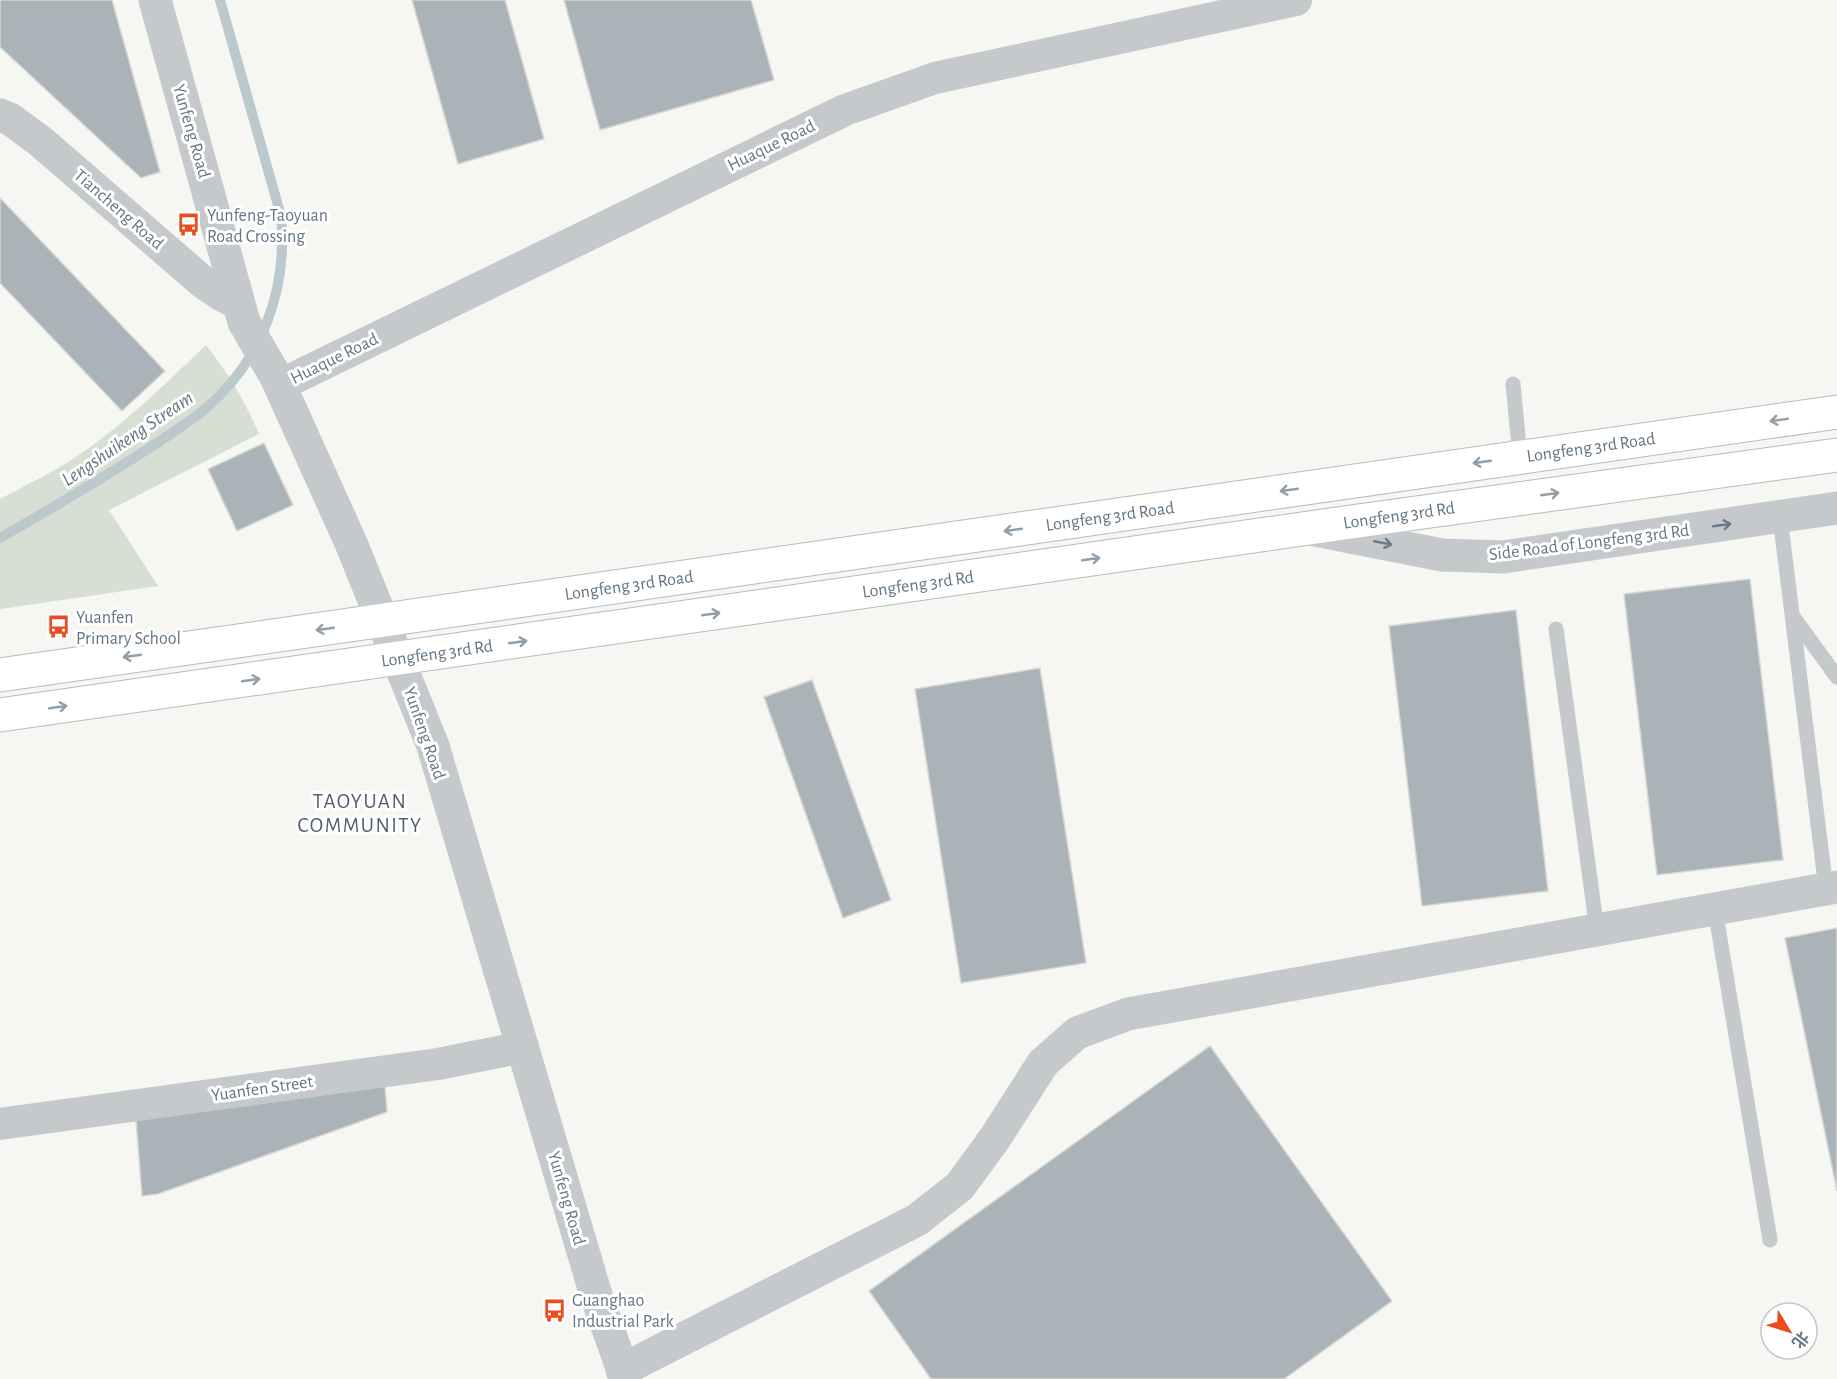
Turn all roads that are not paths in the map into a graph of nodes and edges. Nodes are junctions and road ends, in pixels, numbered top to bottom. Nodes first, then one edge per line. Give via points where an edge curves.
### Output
1 (154, 0) edge
2 (1296, 0) edge
3 (0, 115) edge
4 (241, 312) junction
5 (273, 373) junction
6 (1513, 384) dead end
7 (1837, 412) edge
8 (1837, 455) edge
9 (1520, 457) junction
10 (1837, 508) edge
11 (1780, 517) junction
12 (1305, 528) junction
13 (860, 552) junction
14 (866, 592) junction
15 (1792, 615) junction
16 (383, 621) junction
17 (1556, 629) dead end
18 (398, 659) junction
19 (0, 675) edge
20 (1837, 677) edge
21 (0, 715) edge
22 (1831, 888) edge
23 (1715, 909) junction
24 (1597, 930) junction
25 (523, 1047) junction
26 (0, 1124) edge
27 (1770, 1240) dead end
28 (624, 1374) edge

1 - 4 street, Yunfeng Road
2 - 5 street, Huaque Road via 935,78 854,106
3 - 4 street, Tiancheng Road via 40,141
4 - 5 street, Yunfeng Road
5 - 16 street, Yunfeng Road
6 - 9 lane
7 -> 9 main road, Longfeng 3rd Road
12 -> 8 main road, Longfeng 3rd Rd
9 -> 13 main road, Longfeng 3rd Road
10 - 11 street, Side Road of Longfeng 3rd Rd
12 -> 11 street, Side Road of Longfeng 3rd Rd via 1442,555 1503,557
11 - 15 lane
14 -> 12 main road, Longfeng 3rd Rd
13 - 14 street
13 - 16 main road, Longfeng 3rd Road
18 -> 14 main road, Longfeng 3rd Rd
15 - 20 lane
15 - 22 lane
16 - 18 street, Yunfeng Road
16 -> 19 main road
17 - 24 lane
21 -> 18 main road, Longfeng 3rd Rd
18 - 25 street, Yunfeng Road via 433,746
22 - 23 street
23 - 24 street
23 - 27 lane
24 - 28 street via 1128,1014 1077,1033 1043,1063 960,1186 918,1220
25 - 26 street, Yuanfen Street via 438,1064
25 - 28 street, Yunfeng Road via 592,1284

